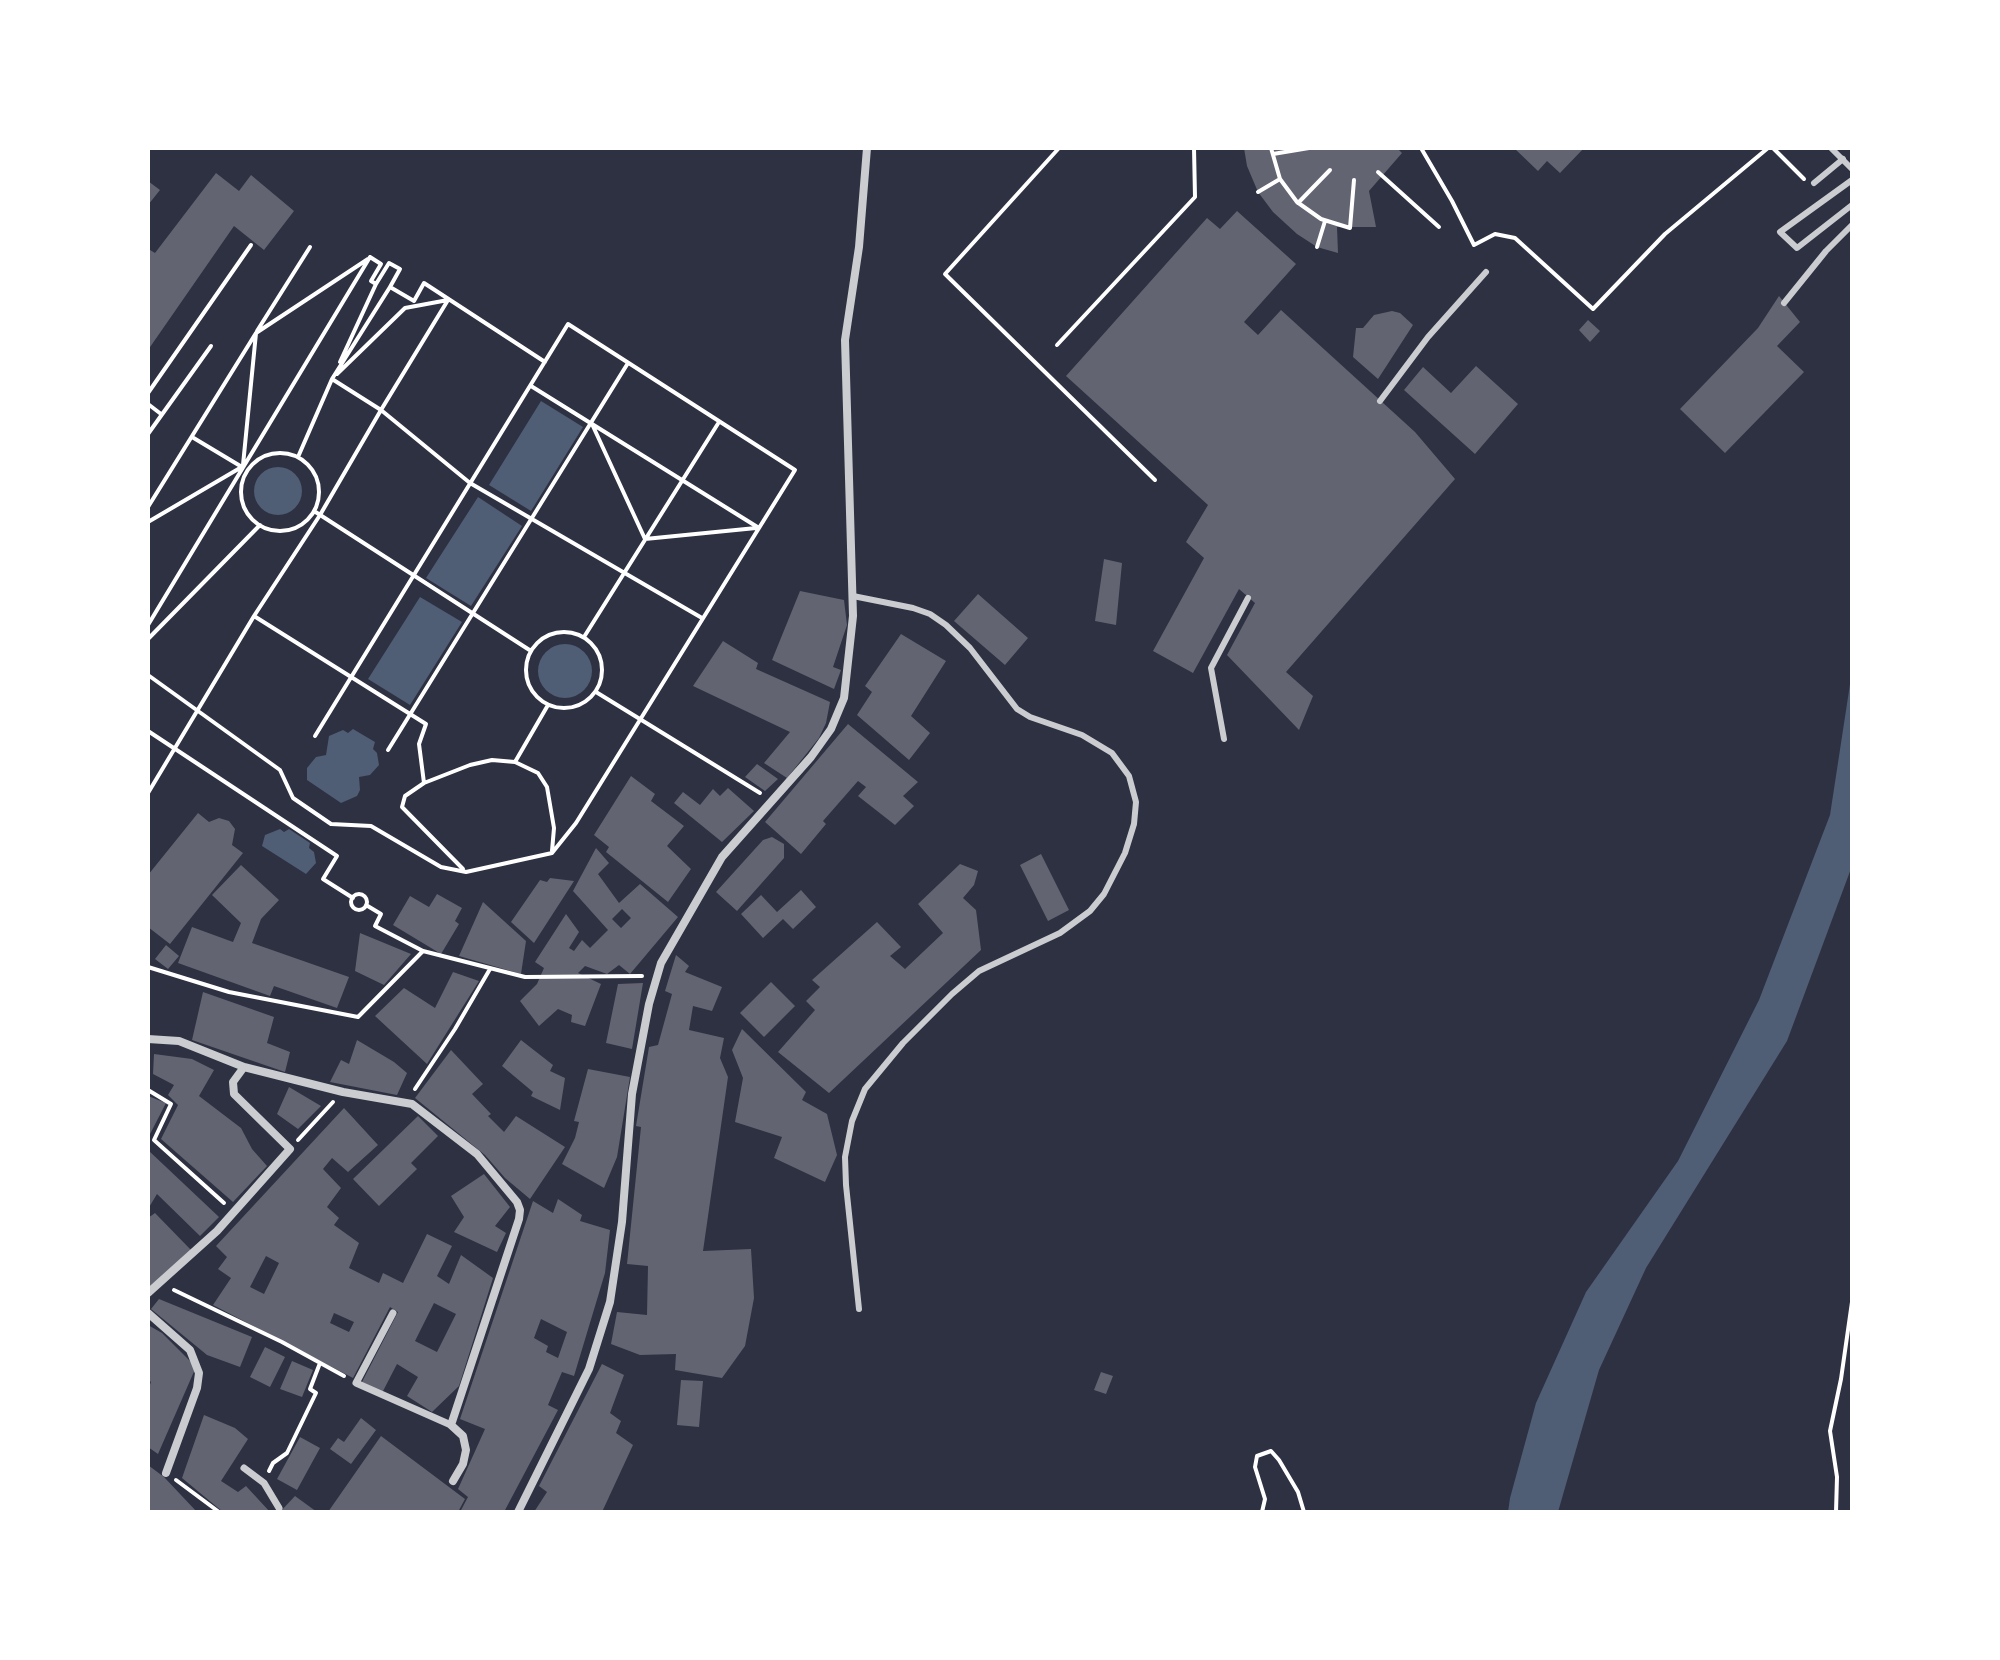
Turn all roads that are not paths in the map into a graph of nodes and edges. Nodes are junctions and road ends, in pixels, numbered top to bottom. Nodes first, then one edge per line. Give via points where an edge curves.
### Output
1 (867, 148) edge
2 (1831, 148) edge
3 (1843, 159) junction
4 (1852, 169) edge
5 (1852, 180) edge
6 (1814, 183) road end
7 (1852, 205) edge
8 (1852, 225) edge
9 (1486, 272) dead end
10 (1784, 303) dead end
11 (1380, 401) dead end
12 (853, 596) junction
13 (1248, 598) dead end
14 (1224, 739) dead end
15 (148, 1039) edge
16 (244, 1067) junction
17 (152, 1290) edge
18 (859, 1309) dead end
19 (148, 1313) edge
20 (393, 1313) dead end
21 (451, 1425) junction
22 (244, 1468) dead end
23 (166, 1473) road end
24 (453, 1481) dead end
25 (279, 1508) dead end
26 (518, 1512) edge

1 - 12 street via 845,340
2 - 3 lane
3 - 4 lane
3 - 6 lane
5 - 7 lane via 1780,232 1797,248
8 - 10 lane
9 - 11 lane
12 - 18 lane via 913,608 938,619 963,640 1023,713 1082,735 1112,753 1132,784 1136,816 1125,853 1090,911 1066,930 966,981 880,1068 860,1099 845,1157
12 - 26 street via 842,706 819,747 716,867 656,976 632,1094 622,1222 604,1323 589,1369
13 - 14 lane via 1211,668
15 - 16 street via 186,1043
16 - 17 street via 233,1082 234,1094 290,1149 235,1212
16 - 21 street via 407,1102 477,1154 517,1202 520,1210
19 - 23 street via 186,1345 199,1373
20 - 21 street via 356,1383
21 - 24 street via 463,1436 466,1450
22 - 25 street via 264,1483

